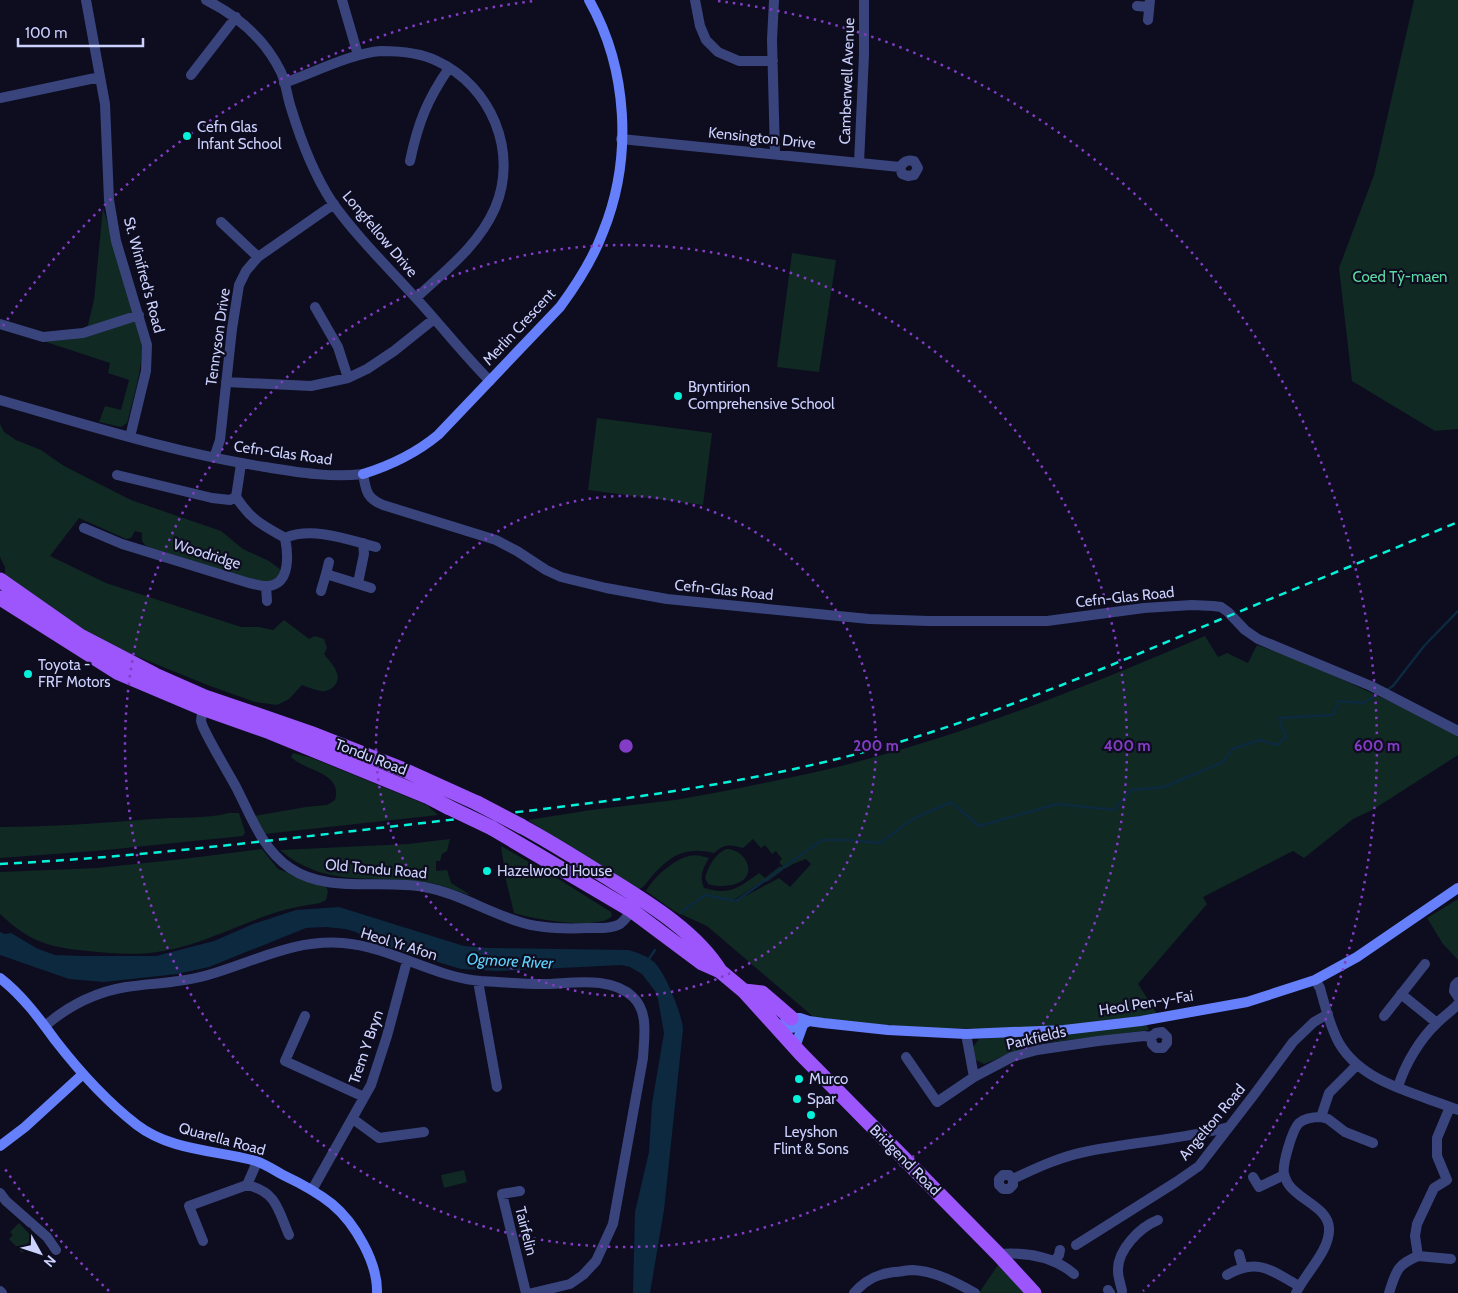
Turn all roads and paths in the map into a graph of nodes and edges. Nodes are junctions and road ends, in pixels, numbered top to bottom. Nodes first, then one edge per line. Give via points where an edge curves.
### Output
1 (86, 0) edge
2 (206, 0) edge
3 (342, 0) edge
4 (589, 0) edge
5 (695, 0) edge
6 (774, 0) edge
7 (864, 0) edge
8 (1150, 4) edge
9 (1137, 6) dead end
10 (236, 17) junction
11 (1148, 20) dead end
12 (358, 55) junction
13 (773, 61) junction
14 (449, 68) junction
15 (191, 75) dead end
16 (100, 77) junction
17 (284, 83) junction
18 (0, 98) edge
19 (621, 139) junction
20 (775, 154) junction
21 (410, 161) dead end
22 (859, 163) junction
23 (900, 167) dead end
24 (334, 204) junction
25 (222, 222) dead end
26 (258, 257) junction
27 (416, 298) junction
28 (315, 307) dead end
29 (139, 315) junction
30 (434, 320) junction
31 (0, 324) edge
32 (348, 378) junction
33 (490, 381) junction
34 (226, 382) junction
35 (0, 400) edge
36 (130, 437) junction
37 (214, 458) junction
38 (241, 464) junction
39 (363, 474) junction
40 (117, 475) dead end
41 (236, 497) junction
42 (84, 528) dead end
43 (285, 538) junction
44 (363, 543) junction
45 (376, 547) dead end
46 (330, 562) dead end
47 (326, 574) junction
48 (0, 580) edge
49 (358, 583) junction
50 (266, 586) junction
51 (370, 588) dead end
52 (321, 591) dead end
53 (0, 598) edge
54 (268, 601) dead end
55 (203, 703) junction
56 (1458, 731) edge
57 (1458, 888) edge
58 (635, 904) junction
59 (407, 961) junction
60 (1425, 964) dead end
61 (0, 978) edge
62 (1315, 980) junction
63 (478, 981) junction
64 (1458, 982) edge
65 (744, 991) junction
66 (1401, 994) junction
67 (1458, 997) edge
68 (1458, 1004) edge
69 (1328, 1014) junction
70 (305, 1016) dead end
71 (1384, 1016) dead end
72 (801, 1021) junction
73 (1437, 1023) junction
74 (45, 1026) junction
75 (777, 1028) junction
76 (966, 1034) junction
77 (1151, 1037) dead end
78 (795, 1047) junction
79 (906, 1057) dead end
80 (1357, 1065) junction
81 (83, 1074) junction
82 (974, 1077) junction
83 (497, 1087) dead end
84 (1398, 1087) junction
85 (364, 1097) junction
86 (1454, 1109) edge
87 (1321, 1117) junction
88 (353, 1119) junction
89 (1229, 1127) junction
90 (424, 1132) dead end
91 (1373, 1144) dead end
92 (0, 1146) edge
93 (257, 1162) junction
94 (1284, 1175) junction
95 (1254, 1177) dead end
96 (1458, 1178) edge
97 (1013, 1179) dead end
98 (1447, 1180) junction
99 (247, 1185) junction
100 (312, 1190) junction
101 (520, 1191) dead end
102 (0, 1193) edge
103 (1158, 1220) dead end
104 (289, 1235) dead end
105 (203, 1241) dead end
106 (1076, 1245) dead end
107 (56, 1250) dead end
108 (1060, 1250) dead end
109 (998, 1254) junction
110 (1239, 1254) dead end
111 (1418, 1256) junction
112 (1451, 1259) dead end
113 (1054, 1262) junction
114 (1243, 1268) junction
115 (1074, 1274) dead end
116 (1227, 1275) dead end
117 (1298, 1289) edge
118 (1122, 1291) edge
119 (377, 1293) edge
120 (526, 1293) edge
121 (532, 1293) edge
122 (854, 1293) edge
123 (976, 1293) edge
124 (1034, 1293) edge
125 (1389, 1293) edge

1 - 16 street, St. Winifred's Road
2 - 10 street, Longfellow Drive
3 - 12 street
4 - 19 street, Merlin Crescent via 610,43 621,103
5 - 13 street via 706,40 718,52 739,61
6 - 13 street
7 - 22 street, Camberwell Avenue
8 - 9 street
8 - 11 street
10 - 15 street
10 - 17 street, Longfellow Drive via 262,43
12 - 14 street via 383,51 423,56
12 - 17 street
13 - 20 street
14 - 21 street via 424,110
14 - 27 street via 470,82 497,124 503,158 500,190 489,220 474,242
16 - 18 street
16 - 29 street, St. Winifred's Road via 105,104 109,200 116,241
17 - 24 street, Longfellow Drive via 307,154
19 - 20 street, Kensington Drive
19 - 33 street, Merlin Crescent via 619,173 609,214 587,266 560,308
20 - 22 street, Kensington Drive
22 - 23 street, Kensington Drive
24 - 26 street, Tennyson Drive
24 - 27 street, Longfellow Drive via 355,233
25 - 26 street
26 - 34 street, Tennyson Drive via 239,285
27 - 30 street, Longfellow Drive
28 - 32 street via 338,348
29 - 31 street via 83,333 43,337
29 - 36 street, St. Winifred's Road via 147,345 146,371
30 - 32 street via 394,351
30 - 33 street, Longfellow Drive
32 - 34 street via 310,386
33 - 39 street, Merlin Crescent via 423,448
34 - 37 street, Tennyson Drive via 220,440
35 - 36 street, Cefn-Glas Road
36 - 37 street, Cefn-Glas Road
37 - 38 street, Cefn-Glas Road
38 - 39 street, Cefn-Glas Road via 317,475
38 - 41 street
39 - 56 street, Cefn-Glas Road via 367,491 374,501 485,536 553,573 606,588 686,601 869,619 929,621 1047,621 1144,608 1221,607 1258,639 1376,689
40 - 41 street via 212,498 230,500
41 - 43 street via 252,518
42 - 50 street, Woodridge via 137,549
43 - 44 street via 306,532
43 - 50 street via 288,559 285,572 278,582
44 - 45 street
44 - 49 street
46 - 47 street
47 - 49 street
47 - 52 street
48 - 55 main road, Tondu Road via 80,636
49 - 51 street
50 - 54 street
53 - 55 main road, Tondu Road via 104,665
55 - 58 main road, Tondu Road, bridge via 429,797
55 - 58 main road, Tondu Road, bridge via 310,733 477,803 548,841
55 - 58 street, Old Tondu Road via 203,727 255,828 277,856 299,873 329,882 434,889 520,922 539,926 612,927 621,923
57 - 62 street, Heol Pen-y-Fai via 1357,957
58 - 65 main road, Tondu Road via 702,963 720,971
59 - 63 street, Heol Yr Afon via 426,969
59 - 74 street, Heol Yr Afon via 366,947 313,943 275,951 207,976 103,993 82,1001
59 - 85 street, Trem Y Bryn via 387,1036
60 - 66 street
61 - 74 street, Quarella Road
62 - 69 street
62 - 76 street, Heol Pen-y-Fai via 1248,1002 1141,1021 1064,1030
63 - 83 street
63 - 121 street, Heol Yr Afon via 611,985 632,996 641,1009 644,1025 643,1058 614,1224 596,1261 583,1275 570,1284
64 - 67 street via 1454,991
65 - 72 main road via 762,993
65 - 75 main road, Tondu Road
66 - 71 street
66 - 73 street
68 - 73 street
69 - 80 street via 1339,1043
69 - 89 street, Angelton Road via 1292,1042
70 - 85 street via 285,1061
72 - 75 street, Heol Pen-y-Fai via 791,1029
72 - 76 street, Heol Pen-y-Fai
72 - 78 street
73 - 84 street via 1423,1039
74 - 81 street, Quarella Road
75 - 78 main road, Bridgend Road
76 - 82 street
77 - 82 street, Parkfields via 1116,1038 1037,1050 1012,1057
78 - 109 main road, Bridgend Road
79 - 82 street, Parkfields via 937,1102
80 - 84 street via 1374,1077
80 - 87 street via 1329,1093
81 - 92 street
81 - 93 street, Quarella Road via 114,1107 144,1130 181,1146
84 - 86 street
85 - 88 street, Trem Y Bryn
86 - 98 street via 1437,1138 1437,1156
87 - 91 street
87 - 94 street via 1310,1117 1299,1124 1292,1136
88 - 90 street via 378,1138
88 - 100 street, Trem Y Bryn
89 - 97 street via 1088,1151 1043,1165
89 - 106 street, Angelton Road via 1199,1166
93 - 99 street
93 - 100 street, Quarella Road
94 - 95 street via 1255,1189
94 - 117 street via 1289,1186 1325,1216 1329,1226 1329,1236
96 - 98 street
98 - 111 street via 1434,1188 1418,1224 1415,1236
99 - 104 street via 270,1195
99 - 105 street via 189,1206
100 - 119 street, Quarella Road via 333,1204 365,1246 377,1282
101 - 120 street, Tairfelin via 502,1194
102 - 107 street via 47,1237
103 - 118 street via 1149,1223 1133,1237 1120,1258 1118,1270
108 - 113 street
109 - 113 street via 1027,1254
109 - 124 main road, Bridgend Road
110 - 114 street
111 - 112 street
111 - 125 street via 1397,1270
113 - 115 street
114 - 116 street
114 - 117 street via 1254,1265 1268,1269
122 - 123 street via 870,1278 883,1273 914,1270 949,1280

